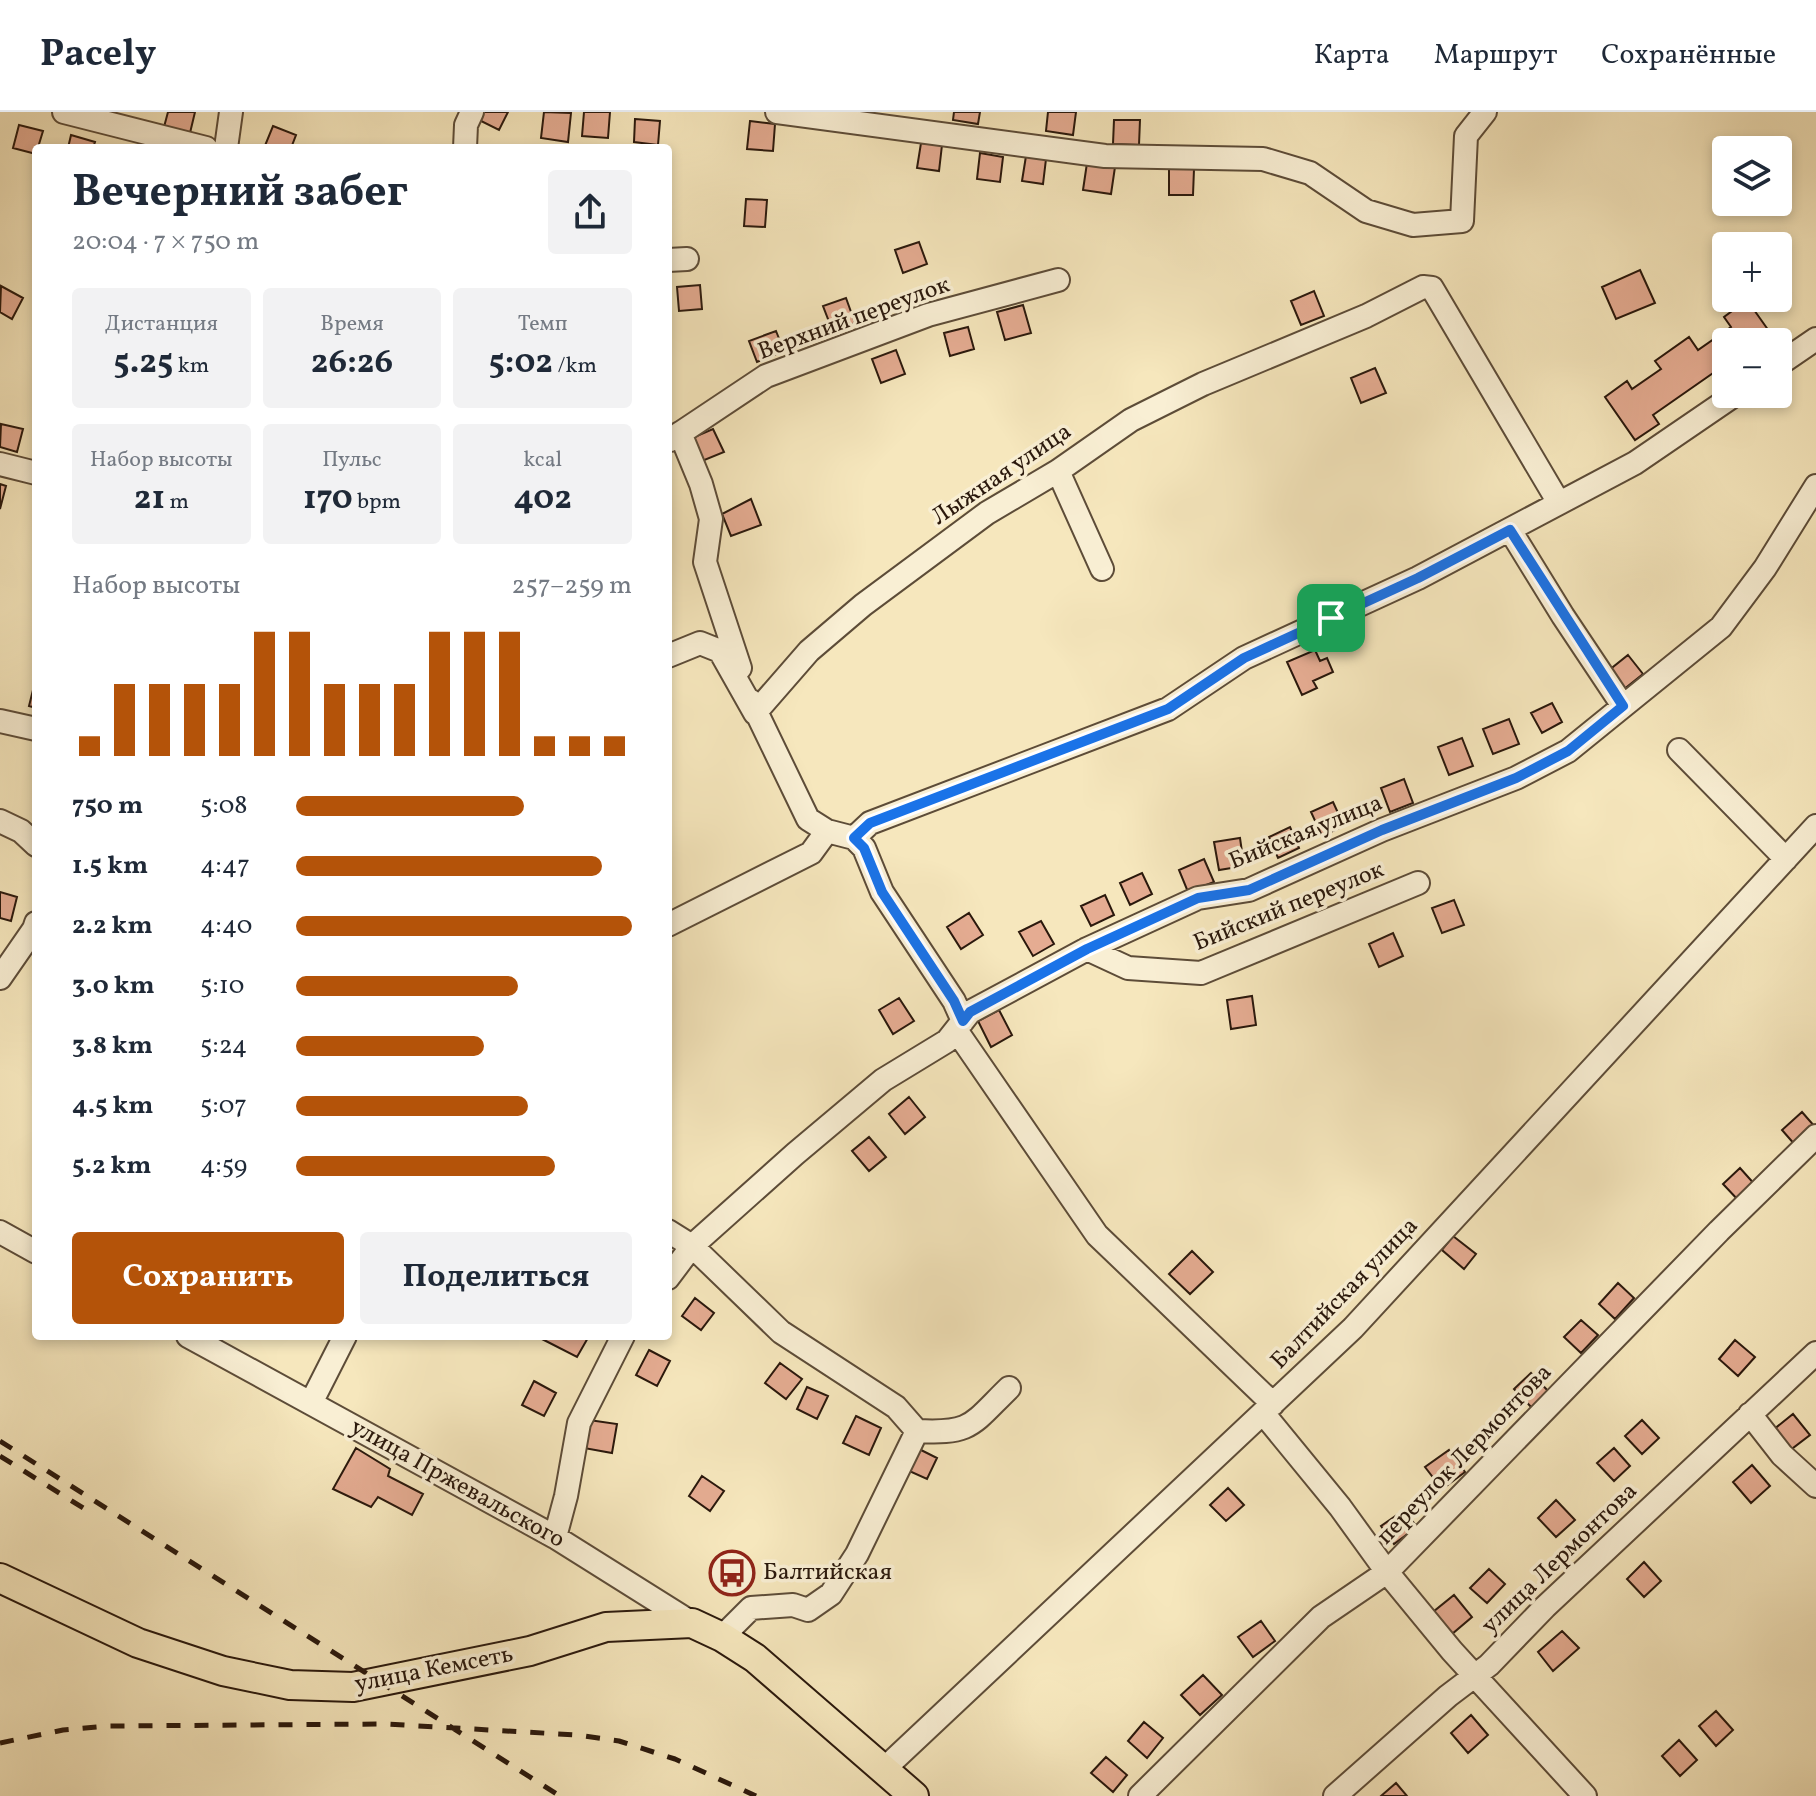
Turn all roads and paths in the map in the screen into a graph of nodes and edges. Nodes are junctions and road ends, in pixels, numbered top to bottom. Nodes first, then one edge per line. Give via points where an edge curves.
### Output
1 (64, 112) edge
2 (231, 112) edge
3 (472, 112) edge
4 (777, 112) edge
5 (1485, 112) edge
6 (190, 144) edge
7 (227, 144) edge
8 (465, 144) edge
9 (1058, 280) dead end
10 (1816, 339) edge
11 (1792, 355) edge
12 (1716, 408) edge
13 (674, 437) edge
14 (0, 464) edge
15 (1058, 471) junction
16 (32, 472) edge
17 (1816, 486) edge
18 (1559, 503) junction
19 (1510, 530) junction
20 (1102, 569) dead end
21 (672, 654) edge
22 (1623, 706) junction
23 (755, 713) junction
24 (0, 721) edge
25 (32, 728) edge
26 (1679, 750) dead end
27 (0, 821) edge
28 (1816, 826) edge
29 (827, 831) junction
30 (854, 838) junction
31 (32, 841) edge
32 (1786, 859) junction
33 (1418, 883) dead end
34 (672, 923) edge
35 (32, 929) edge
36 (1087, 949) junction
37 (0, 978) edge
38 (959, 1026) junction
39 (1816, 1136) edge
40 (0, 1232) edge
41 (672, 1234) edge
42 (692, 1246) junction
43 (32, 1250) edge
44 (672, 1273) edge
45 (195, 1340) edge
46 (343, 1340) edge
47 (621, 1340) edge
48 (1816, 1353) edge
49 (1009, 1388) dead end
50 (311, 1403) junction
51 (1268, 1409) junction
52 (1750, 1414) junction
53 (917, 1431) junction
54 (1816, 1486) edge
55 (555, 1537) junction
56 (1387, 1572) junction
57 (0, 1578) edge
58 (692, 1623) junction
59 (722, 1637) junction
60 (1473, 1675) junction
61 (883, 1770) junction
62 (914, 1796) edge
63 (1140, 1796) edge
64 (1335, 1796) edge
65 (1585, 1796) edge

1 - 6 street
2 - 7 street
3 - 8 street
4 - 5 street via 1105,156 1263,159 1310,173 1366,211 1413,225 1462,221 1466,136
9 - 13 street, Верхний переулок via 928,315 766,376
10 - 11 street
12 - 18 street via 1635,463
13 - 23 street, Верхний переулок via 701,484 711,519 705,562
14 - 16 street
15 - 18 street, Лыжная улица via 1131,420 1188,391 1423,287 1432,288
15 - 20 street
15 - 23 street, Лыжная улица via 987,513 863,605 809,651
17 - 22 street, Бийская улица via 1721,627
18 - 19 street
19 - 22 street
19 - 30 street via 1244,658 1168,709 870,823
21 - 23 street via 700,643 720,651
22 - 36 street, Бийская улица via 1568,751 1516,778 1249,890 1198,898
23 - 29 street via 808,819
24 - 25 street
26 - 32 street
27 - 31 street
28 - 32 street, Балтийская улица
29 - 30 street
29 - 34 street via 811,853
30 - 38 street via 864,848 882,892 954,1001
32 - 51 street, Балтийская улица via 1353,1328
33 - 36 street, Бийский переулок via 1201,973 1128,968
35 - 37 street
36 - 38 street, Бийская улица via 970,1012
38 - 42 street, Бийская улица via 947,1041 872,1089
38 - 51 street via 1097,1235
39 - 56 street, переулок Лермонтова
40 - 43 street
41 - 42 street
42 - 44 street, Бийская улица
42 - 53 street via 781,1332 896,1407
45 - 50 street, улица Пржевальского
46 - 50 street
47 - 55 street via 579,1423
48 - 52 street, улица Лермонтова
49 - 53 street via 969,1426 951,1433
50 - 55 street, улица Пржевальского
51 - 56 street
51 - 61 street, Балтийская улица
52 - 54 street via 1782,1455
52 - 60 street, улица Лермонтова
53 - 59 street via 857,1554 831,1594 808,1610 793,1605 751,1608
55 - 58 street, улица Пржевальского
56 - 60 street
56 - 63 street, переулок Лермонтова via 1321,1617
57 - 58 main road, улица Кемсеть via 138,1643 223,1671 290,1685 353,1687 530,1651 606,1627
58 - 59 main road, улица Пржевальского
59 - 61 main road, улица Пржевальского via 755,1658
60 - 64 street, улица Лермонтова
60 - 65 street
61 - 62 main road, улица Пржевальского

